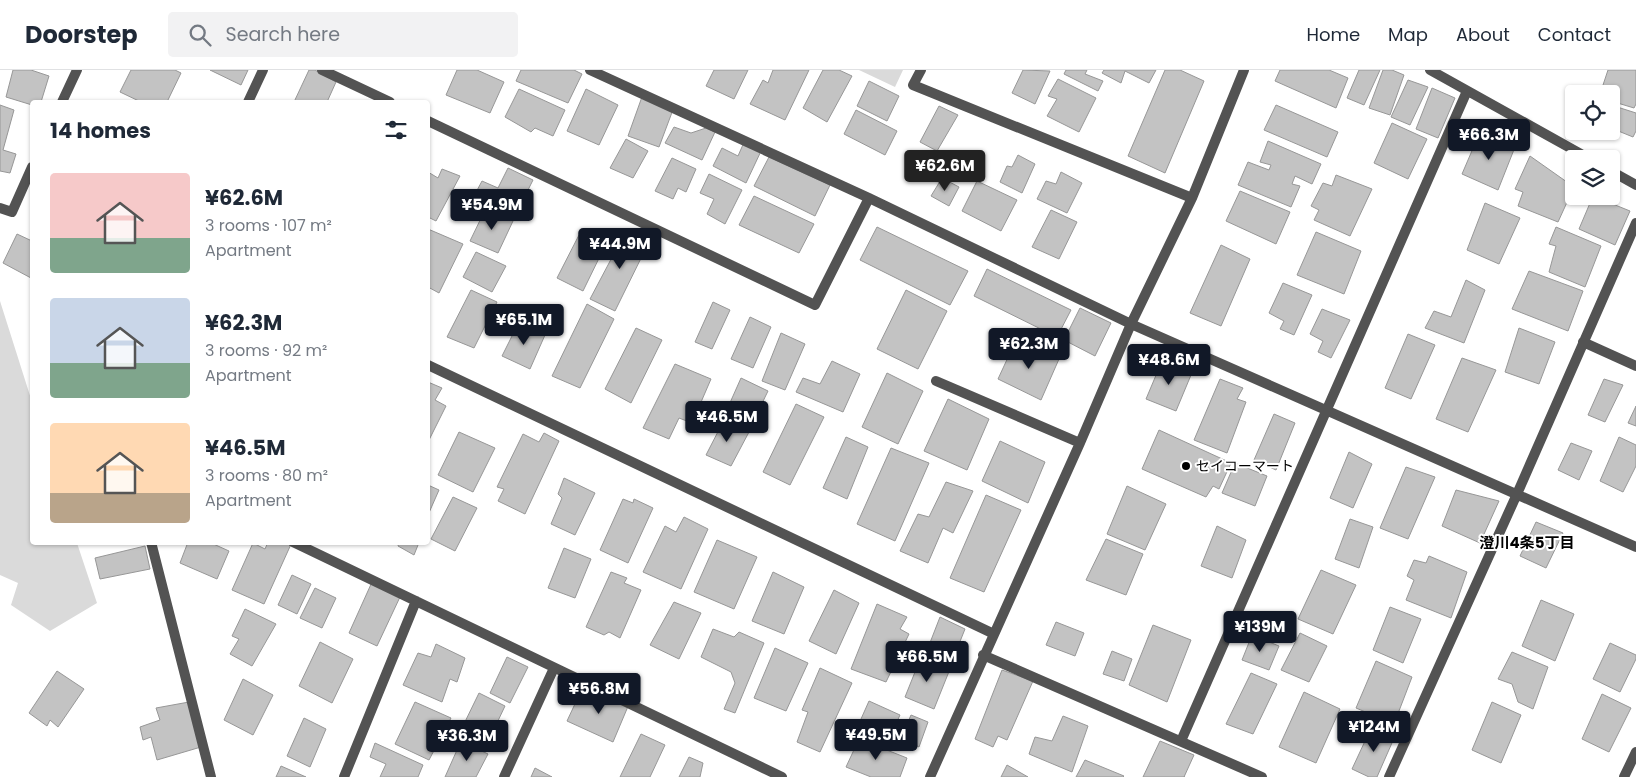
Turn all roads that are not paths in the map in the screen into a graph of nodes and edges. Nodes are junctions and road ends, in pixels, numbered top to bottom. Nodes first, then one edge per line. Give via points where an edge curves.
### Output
1 (77, 70) edge
2 (263, 70) edge
3 (322, 70) edge
4 (590, 70) edge
5 (921, 70) edge
6 (1244, 70) edge
7 (1430, 70) edge
8 (1467, 90) junction
9 (63, 100) edge
10 (249, 100) edge
11 (386, 100) edge
12 (430, 122) edge
13 (1574, 150) edge
14 (30, 172) edge
15 (1620, 176) edge
16 (1636, 185) edge
17 (869, 198) junction
18 (1192, 198) junction
19 (0, 208) edge
20 (1636, 223) edge
21 (1132, 324) junction
22 (1583, 342) junction
23 (430, 366) edge
24 (1636, 366) edge
25 (936, 381) dead end
26 (1327, 411) junction
27 (1080, 443) junction
28 (1517, 494) junction
29 (152, 545) edge
30 (299, 545) edge
31 (1636, 547) edge
32 (416, 601) junction
33 (994, 634) junction
34 (984, 655) junction
35 (554, 668) junction
36 (1181, 741) junction
37 (1636, 752) edge
38 (211, 777) edge
39 (344, 777) edge
40 (504, 777) edge
41 (782, 777) edge
42 (930, 777) edge
43 (1262, 777) edge
44 (1390, 777) edge
45 (1624, 777) edge

1 - 9 street
2 - 10 street
3 - 11 street
4 - 17 street
5 - 18 street via 913,85
6 - 18 street
7 - 8 street
8 - 13 street
8 - 26 street
12 - 17 street via 815,305
14 - 19 street via 12,212
15 - 16 street
17 - 21 street
18 - 21 street
20 - 22 street
21 - 26 street
21 - 27 street
22 - 24 street
22 - 28 street
23 - 33 street
25 - 27 street
26 - 28 street
26 - 36 street
27 - 33 street
28 - 31 street
28 - 44 street
29 - 38 street
30 - 32 street
32 - 35 street
32 - 39 street
33 - 34 street
34 - 36 street
34 - 42 street
35 - 40 street
35 - 41 street
36 - 43 street
37 - 45 street

